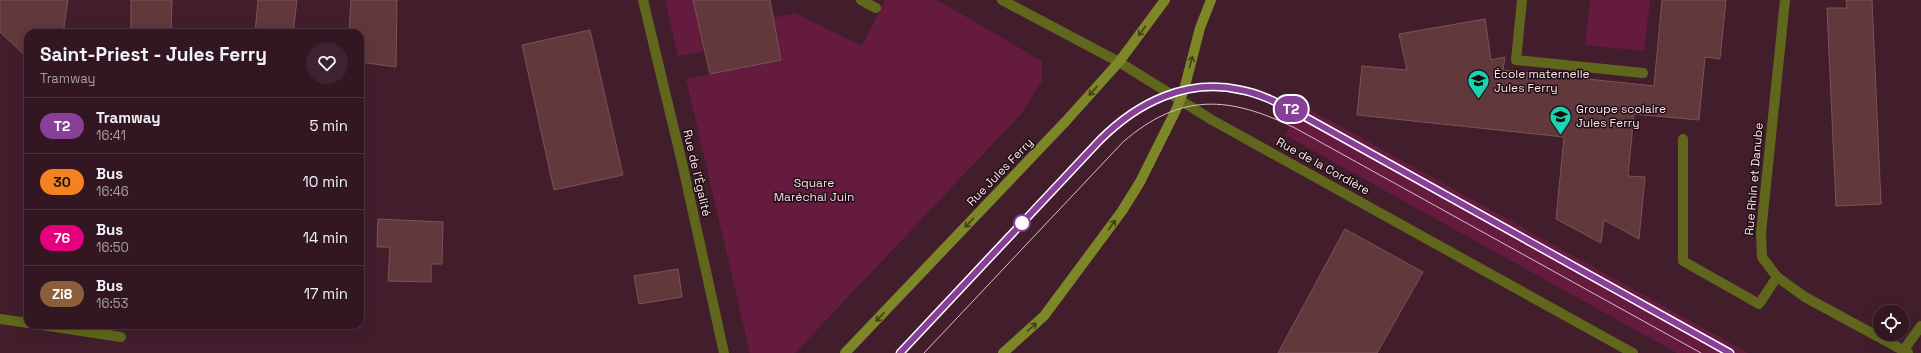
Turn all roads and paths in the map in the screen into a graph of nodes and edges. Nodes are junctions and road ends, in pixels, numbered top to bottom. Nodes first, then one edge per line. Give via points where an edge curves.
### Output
1 (643, 0) edge
2 (860, 0) edge
3 (1002, 0) edge
4 (1165, 0) edge
5 (1212, 0) edge
6 (1522, 0) edge
7 (1785, 0) edge
8 (876, 8) dead end
9 (1119, 62) junction
10 (1643, 73) dead end
11 (1180, 99) junction
12 (1684, 139) dead end
13 (1777, 277) junction
14 (0, 319) edge
15 (24, 322) edge
16 (1921, 326) edge
17 (68, 329) edge
18 (121, 337) dead end
19 (1905, 352) edge
20 (724, 353) edge
21 (845, 353) edge
22 (1003, 353) edge
23 (1633, 353) edge

1 - 20 street, Rue de l'Égalité
2 - 8 street
3 - 9 street, Rue de la Cordière
4 -> 9 main road, Rue Jules Ferry
11 -> 5 main road via 1200,28
6 - 10 street via 1516,60
7 - 13 street, Rue Rhin et Danube via 1761,233 1762,257
9 - 11 street, Rue de la Cordière
9 -> 21 main road, Rue Jules Ferry
22 -> 11 main road via 1044,316 1122,211 1151,161
11 - 23 street, Rue de la Cordière
12 - 13 street via 1683,261 1759,304
13 - 19 street, Rue Rhin et Danube via 1805,297
14 - 15 street
16 - 19 street
17 - 18 street

